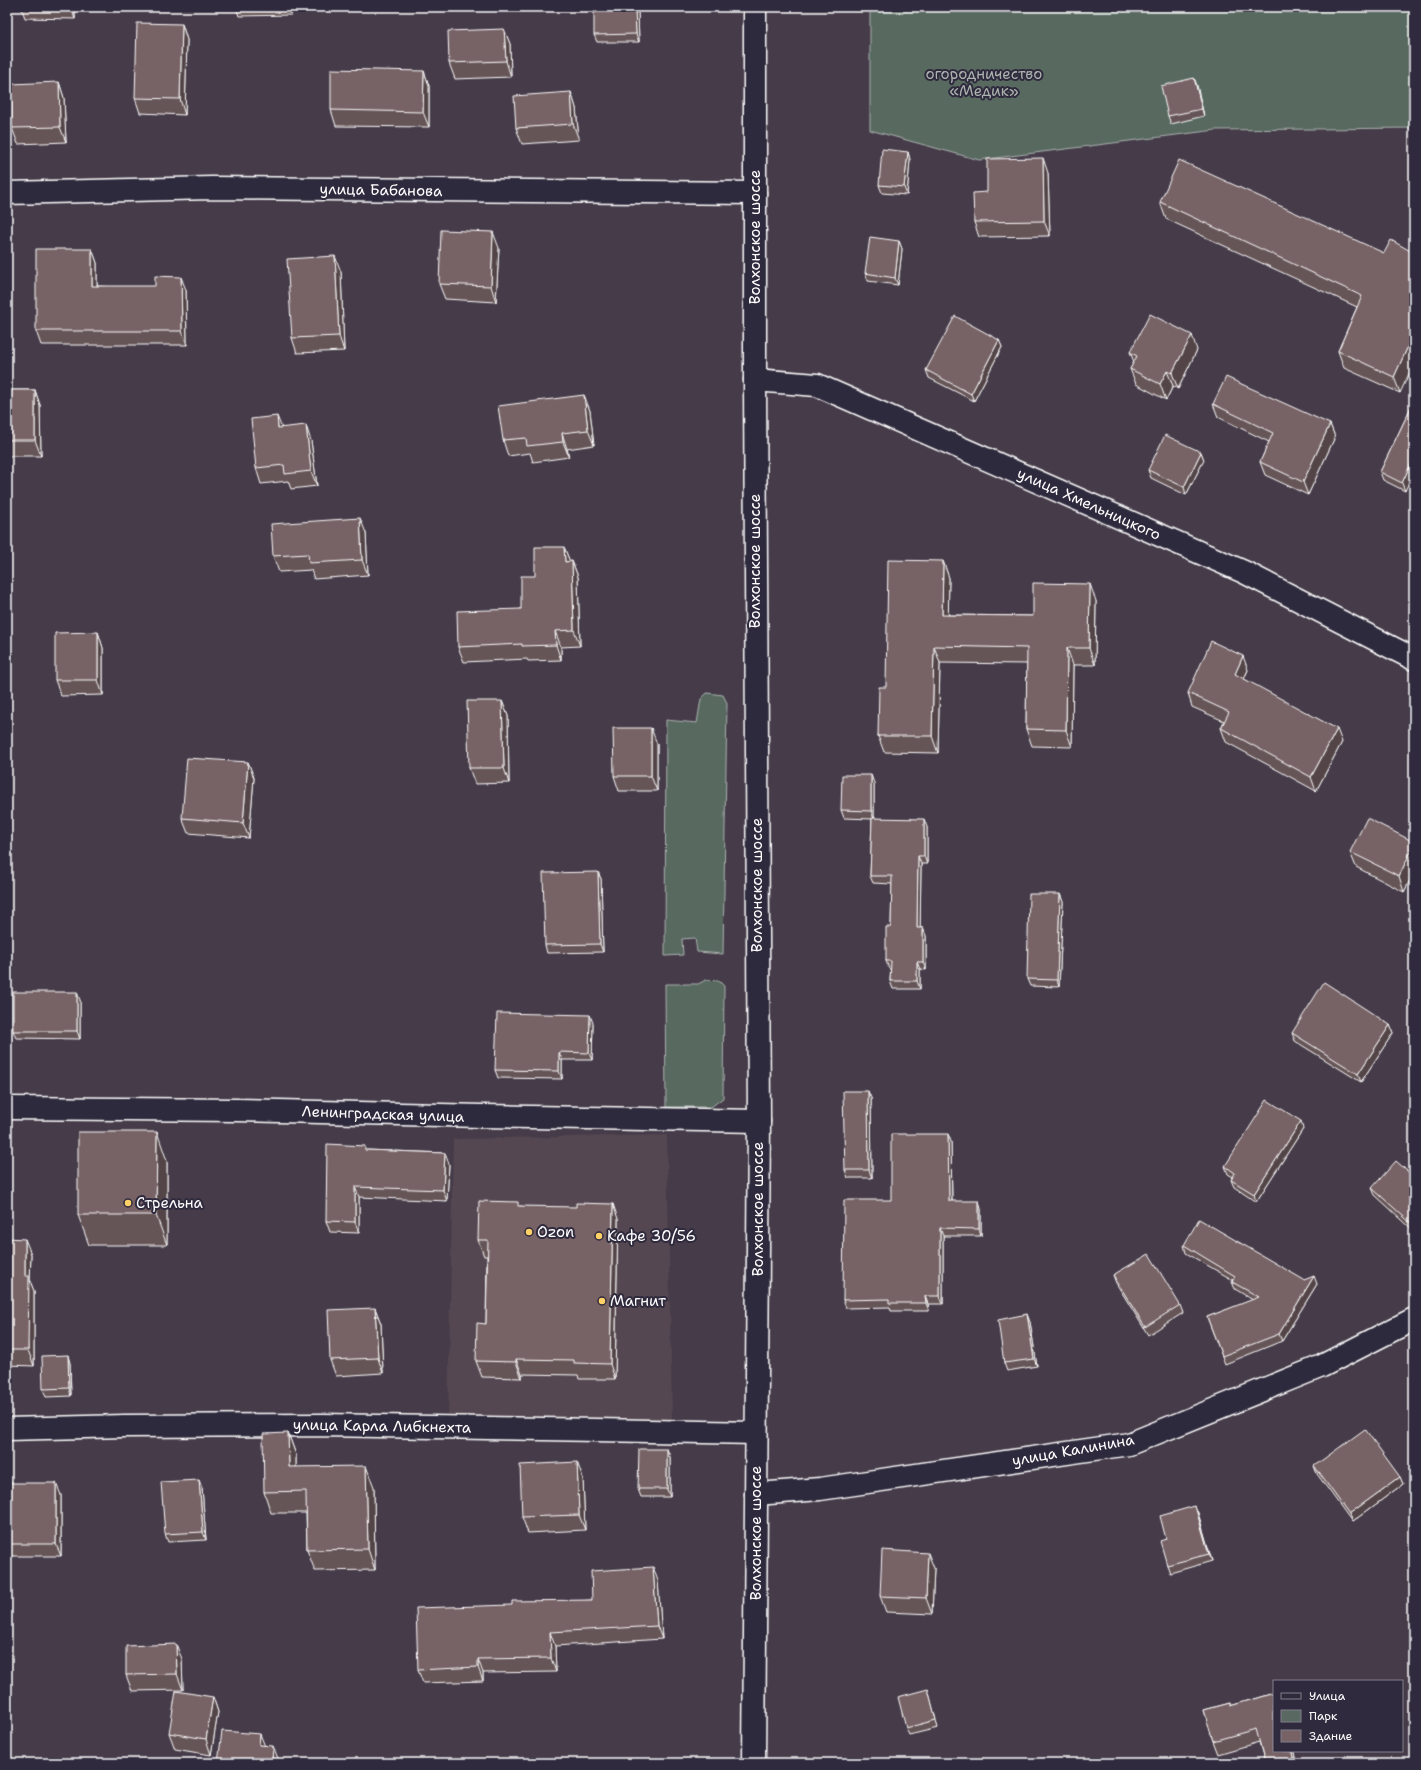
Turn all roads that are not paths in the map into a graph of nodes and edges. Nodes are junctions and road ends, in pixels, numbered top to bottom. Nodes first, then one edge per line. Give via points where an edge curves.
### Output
1 (755, 7) edge
2 (7, 193) edge
3 (755, 193) junction
4 (755, 380) junction
5 (1414, 659) edge
6 (7, 1108) edge
7 (759, 1122) junction
8 (1412, 1324) edge
9 (7, 1429) edge
10 (756, 1434) junction
11 (756, 1494) junction
12 (754, 1763) edge

1 - 3 street, Волхонское шоссе
2 - 3 street, улица Бабанова via 212,188
3 - 4 street, Волхонское шоссе
4 - 5 street, улица Хмельницкого via 817,385 1244,572
4 - 7 street, Волхонское шоссе
6 - 7 street, Ленинградская улица via 237,1110
7 - 10 street, Волхонское шоссе
8 - 11 street, улица Калинина via 1322,1366 1129,1444 820,1489
9 - 10 street, улица Карла Либкнехта via 323,1424
10 - 11 street, Волхонское шоссе
11 - 12 street, Волхонское шоссе

